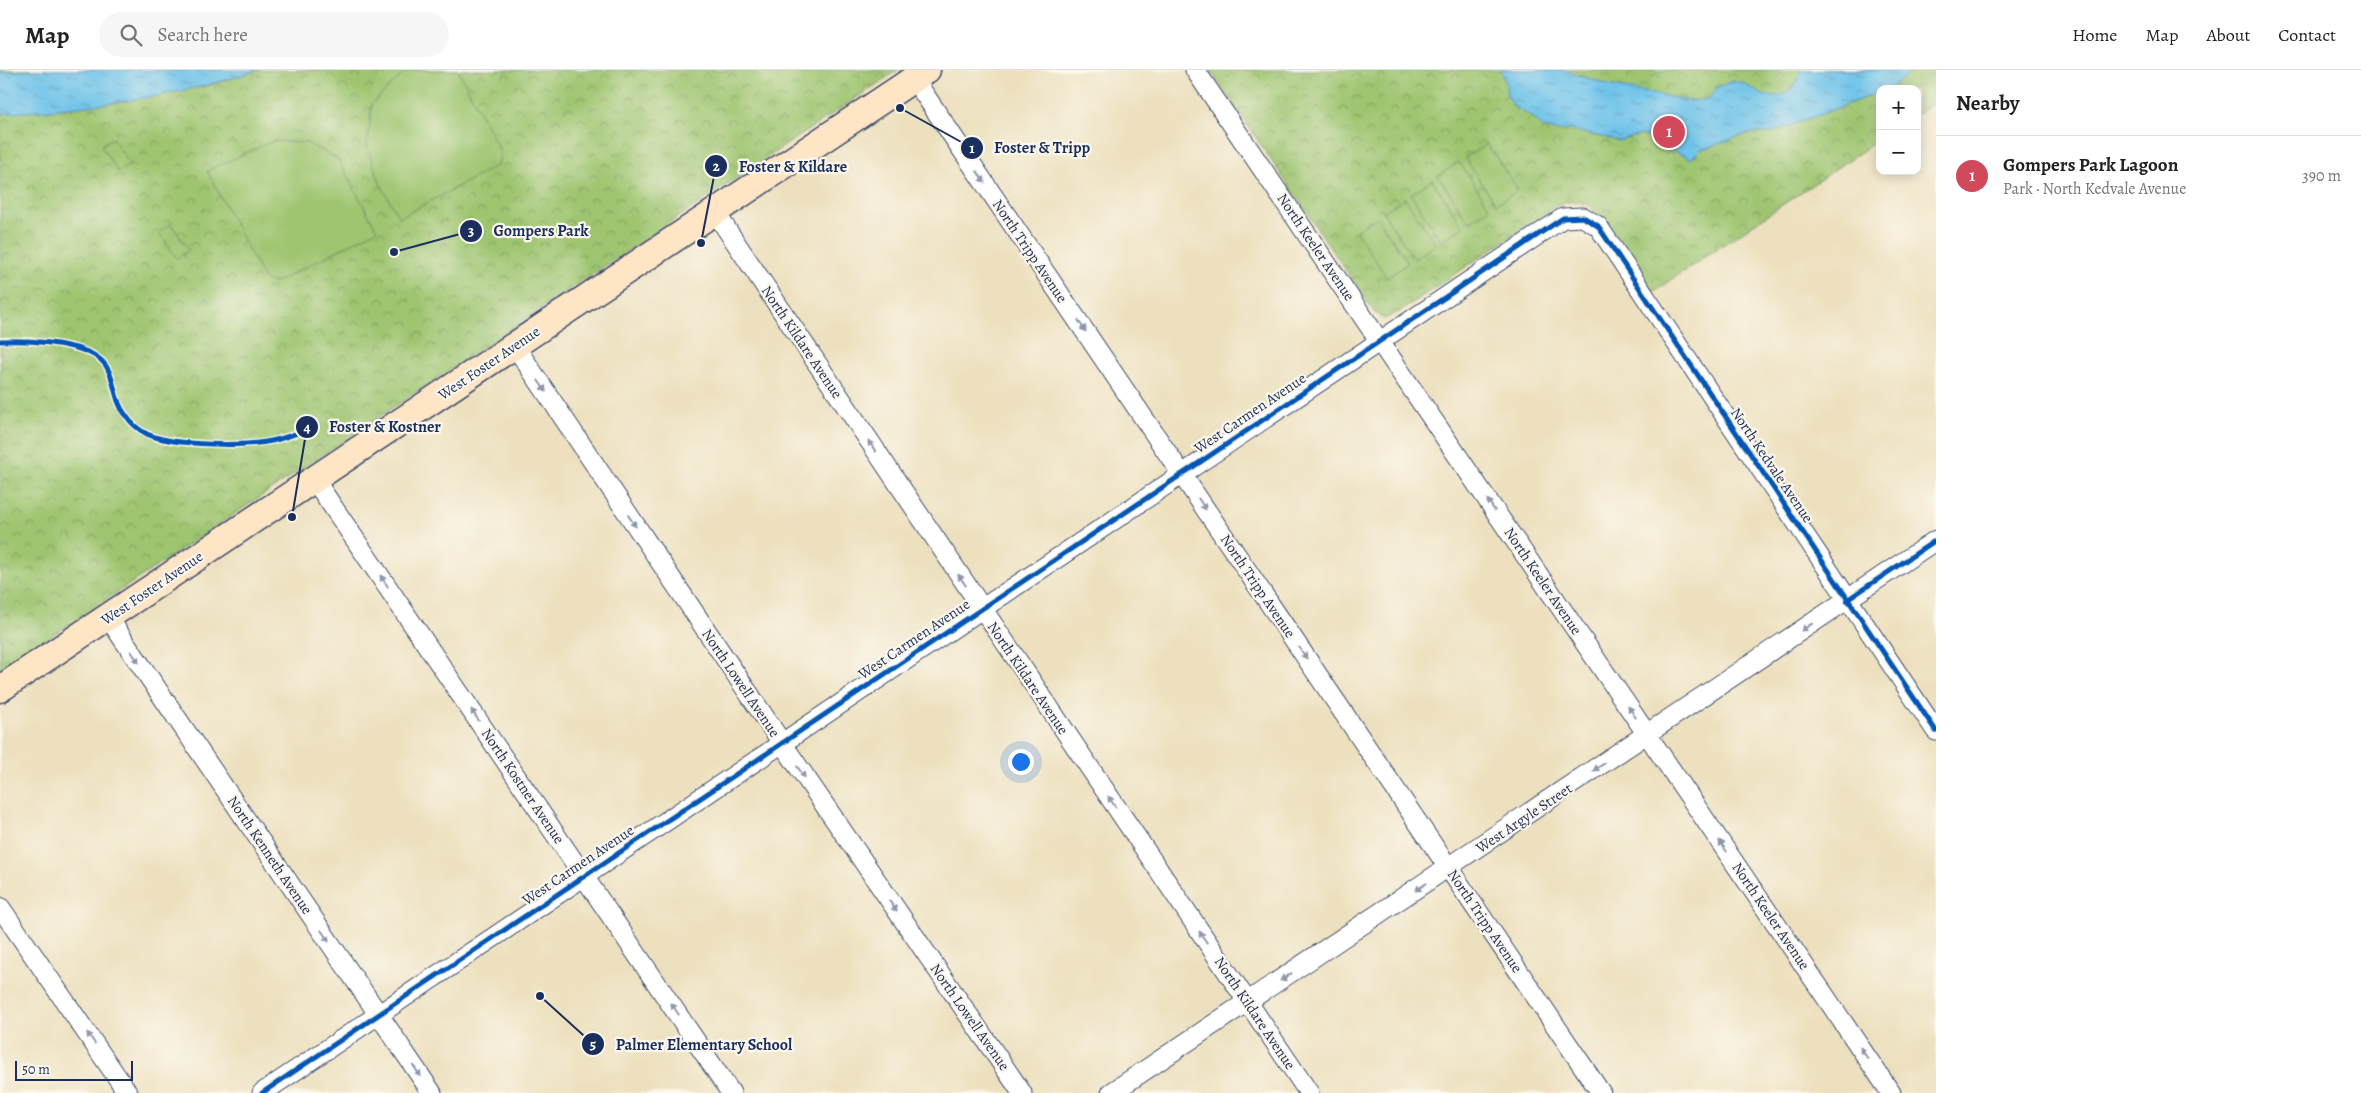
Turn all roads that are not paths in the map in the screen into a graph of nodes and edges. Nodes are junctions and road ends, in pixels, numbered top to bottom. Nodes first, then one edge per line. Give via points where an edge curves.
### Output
1 (1195, 70) edge
2 (921, 74) edge
3 (715, 212) junction
4 (1583, 217) joint
5 (1380, 340) junction
6 (514, 346) junction
7 (1182, 474) junction
8 (314, 479) junction
9 (1936, 540) edge
10 (1847, 600) junction
11 (981, 609) junction
12 (108, 617) junction
13 (0, 689) edge
14 (1936, 731) edge
15 (1647, 734) junction
16 (782, 743) junction
17 (1449, 869) junction
18 (585, 876) junction
19 (0, 907) edge
20 (1247, 1002) junction
21 (379, 1014) junction
22 (128, 1093) edge
23 (262, 1093) edge
24 (432, 1093) edge
25 (731, 1093) edge
26 (1022, 1093) edge
27 (1112, 1093) edge
28 (1309, 1093) edge
29 (1601, 1093) edge
30 (1891, 1093) edge

1 - 5 street, North Keeler Avenue
2 - 3 main road, West Foster Avenue
2 -> 7 street, North Tripp Avenue
3 - 6 main road, West Foster Avenue
11 -> 3 street, North Kildare Avenue
4 - 5 street, West Carmen Avenue via 1563,218
4 - 10 street, North Kedvale Avenue via 1598,226
5 - 7 street, West Carmen Avenue
15 -> 5 street, North Keeler Avenue
6 - 8 main road, West Foster Avenue
6 -> 16 street, North Lowell Avenue
7 - 11 street, West Carmen Avenue
7 -> 17 street, North Tripp Avenue
8 - 12 main road, West Foster Avenue
18 -> 8 street, North Kostner Avenue
9 - 10 street, West Argyle Street
10 - 14 street, North Kedvale Avenue
10 -> 15 street, West Argyle Street
11 - 16 street, West Carmen Avenue
20 -> 11 street, North Kildare Avenue
12 - 13 main road, West Foster Avenue
12 -> 21 street, North Kenneth Avenue
15 -> 17 street, West Argyle Street
30 -> 15 street, North Keeler Avenue
16 - 18 street, West Carmen Avenue
16 -> 26 street, North Lowell Avenue
17 -> 20 street, West Argyle Street
17 - 29 street, North Tripp Avenue
18 - 21 street, West Carmen Avenue
25 -> 18 street, North Kostner Avenue
22 -> 19 street
20 - 27 street, West Argyle Street
20 - 28 street, North Kildare Avenue
21 - 23 street, West Carmen Avenue
21 -> 24 street, North Kenneth Avenue

